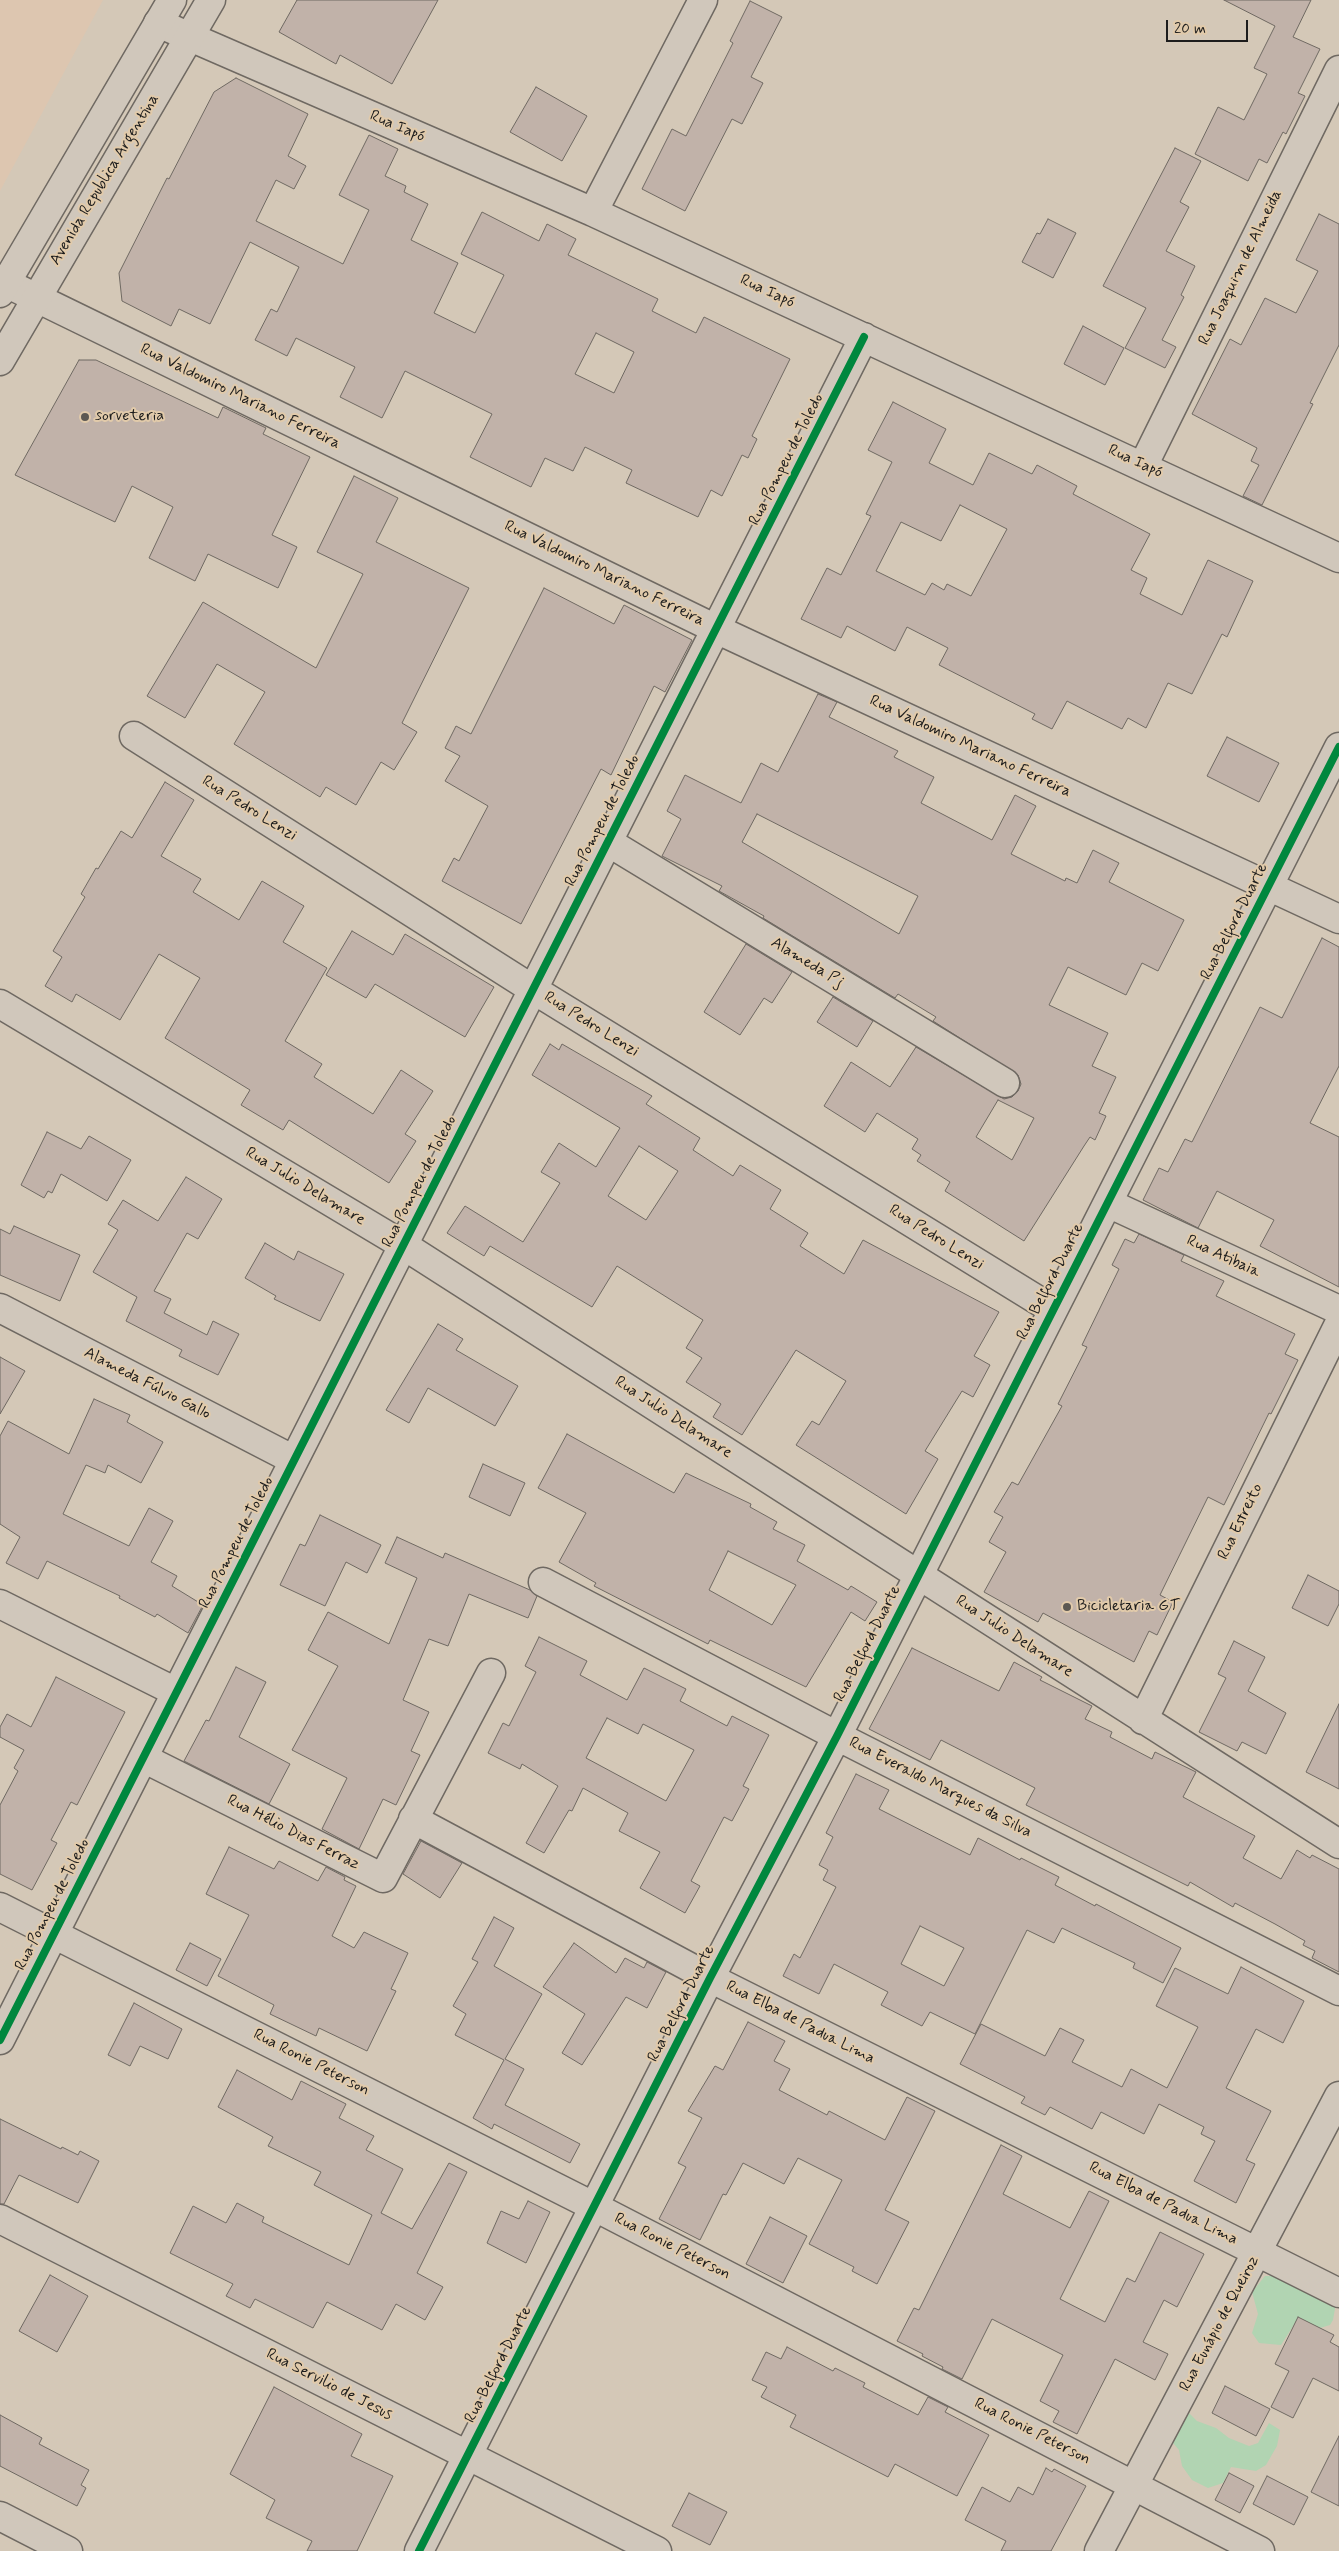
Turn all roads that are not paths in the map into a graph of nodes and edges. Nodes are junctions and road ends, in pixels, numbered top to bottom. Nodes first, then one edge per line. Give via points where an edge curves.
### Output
1 (172, 0) edge
2 (211, 0) edge
3 (703, 0) edge
4 (158, 23) junction
5 (190, 37) junction
6 (1339, 70) edge
7 (593, 212) junction
8 (3, 288) edge
9 (36, 298) junction
10 (864, 337) junction
11 (0, 361) edge
12 (1143, 466) junction
13 (1339, 558) edge
14 (716, 629) junction
15 (134, 736) dead end
16 (1339, 748) edge
17 (608, 842) junction
18 (1269, 886) junction
19 (1339, 919) edge
20 (534, 990) junction
21 (0, 1004) edge
22 (1005, 1083) dead end
23 (1108, 1203) junction
24 (403, 1246) junction
25 (0, 1308) edge
26 (1052, 1310) junction
27 (1339, 1310) edge
28 (1339, 1324) edge
29 (294, 1460) junction
30 (918, 1575) junction
31 (544, 1582) dead end
32 (0, 1604) edge
33 (491, 1673) dead end
34 (176, 1692) junction
35 (1143, 1720) junction
36 (837, 1736) junction
37 (143, 1758) junction
38 (413, 1819) junction
39 (1339, 1844) edge
40 (0, 1907) edge
41 (54, 1933) junction
42 (710, 1978) junction
43 (1339, 1991) edge
44 (0, 2040) edge
45 (1339, 2096) edge
46 (595, 2208) junction
47 (0, 2219) edge
48 (1258, 2252) junction
49 (1339, 2293) edge
50 (468, 2456) junction
51 (1134, 2485) junction
52 (0, 2516) edge
53 (68, 2551) edge
54 (419, 2551) edge
55 (658, 2551) edge
56 (1099, 2551) edge
57 (1260, 2551) edge

1 - 4 street, Avenida Republica Argentina
2 - 5 street, Avenida Republica Argentina
3 - 7 street
4 - 5 street, Rua Iapó
4 - 8 street, Avenida Republica Argentina
5 - 7 street, Rua Iapó
5 - 9 street, Avenida Republica Argentina
6 - 12 street, Rua Joaquim de Almeida
7 - 10 street, Rua Iapó
8 - 9 street, Rua Valdomiro Mariano Ferreira
9 - 11 street, Avenida Republica Argentina
9 - 14 street, Rua Valdomiro Mariano Ferreira
10 - 12 street, Rua Iapó
10 - 14 street, Rua Pompeu de Toledo
12 - 13 street, Rua Iapó
14 - 17 street, Rua Pompeu de Toledo
14 - 18 street, Rua Valdomiro Mariano Ferreira
15 - 20 street, Rua Pedro Lenzi
16 - 18 street, Rua Belford Duarte
17 - 20 street, Rua Pompeu de Toledo
17 - 22 street, Alameda Pj
18 - 19 street, Rua Valdomiro Mariano Ferreira
18 - 23 street, Rua Belford Duarte
20 - 24 street, Rua Pompeu de Toledo
20 - 26 street, Rua Pedro Lenzi
21 - 24 street, Rua Julio Delamare
23 - 26 street, Rua Belford Duarte
23 - 27 street, Rua Atibaia
24 - 29 street, Rua Pompeu de Toledo
24 - 30 street, Rua Julio Delamare
25 - 29 street, Alameda Fúlvio Gallo
26 - 30 street, Rua Belford Duarte
28 - 35 street, Rua Estreito
29 - 34 street, Rua Pompeu de Toledo
30 - 35 street, Rua Julio Delamare
30 - 36 street, Rua Belford Duarte
31 - 36 street, Rua Everaldo Marques da Silva
32 - 34 street
33 - 38 street
34 - 37 street, Rua Pompeu de Toledo
35 - 39 street, Rua Julio Delamare
36 - 42 street, Rua Belford Duarte
36 - 43 street, Rua Everaldo Marques da Silva
37 - 38 street, Rua Hélio Dias Ferraz via 383,1878
37 - 41 street, Rua Pompeu de Toledo
38 - 42 street, Rua Elba de Padua Lima
40 - 41 street, Rua Ronie Peterson
41 - 44 street, Rua Pompeu de Toledo
41 - 46 street, Rua Ronie Peterson
42 - 46 street, Rua Belford Duarte
42 - 48 street, Rua Elba de Padua Lima
45 - 48 street, Rua Eunápio de Queiroz
46 - 50 street, Rua Belford Duarte
46 - 51 street, Rua Ronie Peterson
47 - 50 street, Rua Servilio de Jesus
48 - 49 street, Rua Elba de Padua Lima
48 - 51 street, Rua Eunápio de Queiroz
50 - 54 street, Rua Belford Duarte
50 - 55 street, Rua Servilio de Jesus
51 - 56 street, Rua Eunápio de Queiroz
51 - 57 street, Rua Ronie Peterson
52 - 53 street

